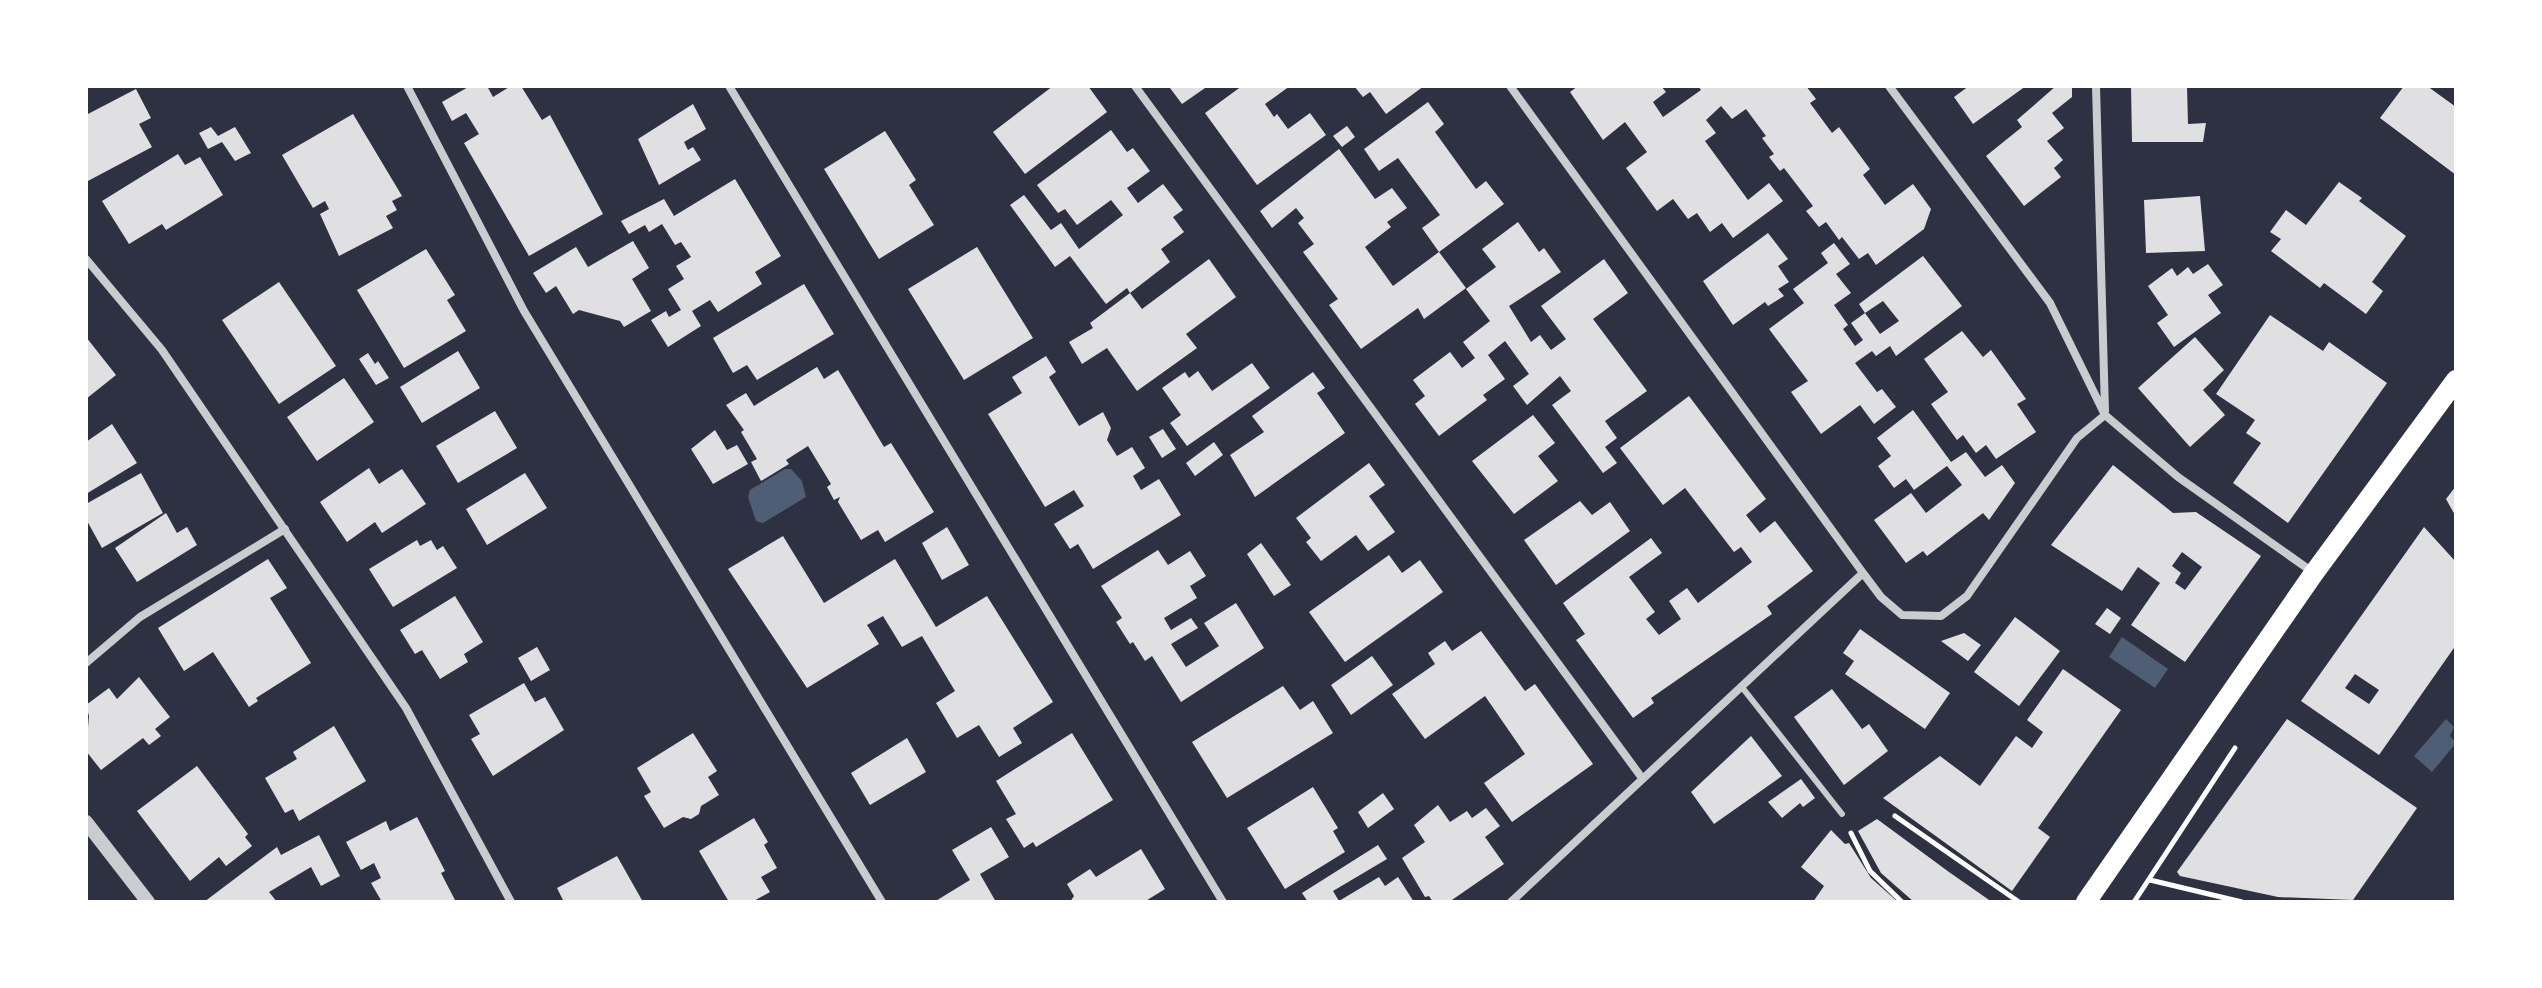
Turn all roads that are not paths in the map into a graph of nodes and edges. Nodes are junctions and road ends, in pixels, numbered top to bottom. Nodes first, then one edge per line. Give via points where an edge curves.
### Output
1 (407, 86) edge
2 (729, 86) edge
3 (1135, 86) edge
4 (1510, 86) edge
5 (1889, 86) edge
6 (2096, 86) edge
7 (86, 259) edge
8 (2456, 380) edge
9 (2105, 415) junction
10 (285, 529) junction
11 (1863, 573) junction
12 (2314, 573) junction
13 (86, 663) edge
14 (1741, 686) junction
15 (1642, 778) junction
16 (1842, 814) road end
17 (86, 822) edge
18 (148, 902) edge
19 (511, 902) edge
20 (882, 902) edge
21 (1223, 902) edge
22 (1511, 902) edge
23 (2086, 902) edge

1 - 20 street via 524,311
2 - 21 street
3 - 15 street
4 - 11 street
5 - 9 street via 2050,303
6 - 9 street
7 - 10 street via 162,350
8 - 12 main road
9 - 11 street via 2077,438 1967,596 1941,616 1902,615
9 - 12 street via 2178,477
10 - 13 street via 140,617
10 - 19 street via 406,708
11 - 14 street
12 - 23 main road
14 - 15 street
14 - 16 lane
15 - 22 street
17 - 18 street

